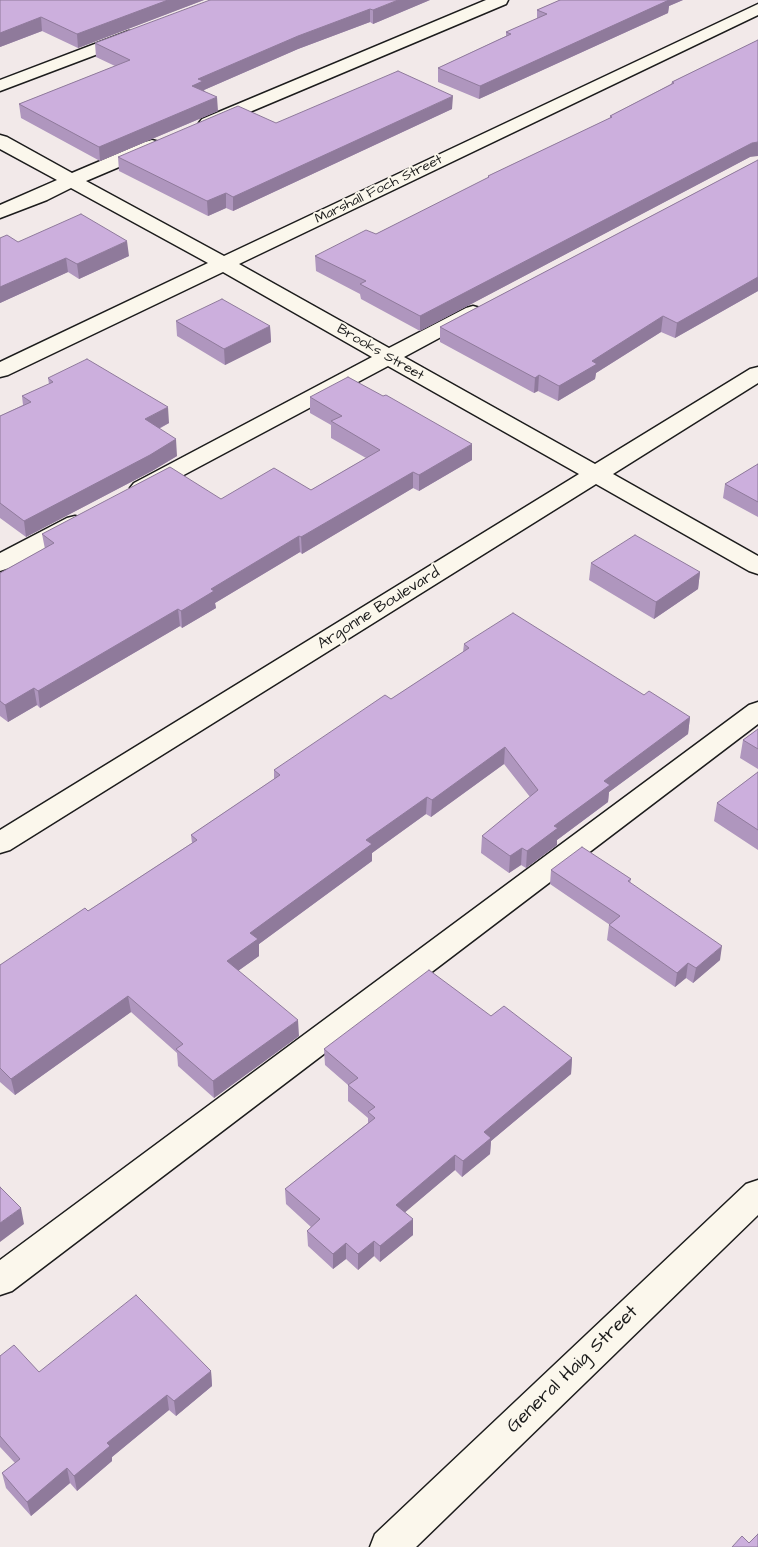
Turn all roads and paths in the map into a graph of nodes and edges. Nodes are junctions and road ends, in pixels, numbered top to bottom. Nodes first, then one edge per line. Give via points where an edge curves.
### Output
1 (500, 0) edge
2 (758, 9) edge
3 (149, 29) edge
4 (0, 86) edge
5 (189, 131) edge
6 (171, 139) edge
7 (0, 141) edge
8 (71, 180) junction
9 (0, 212) edge
10 (224, 264) junction
11 (488, 305) edge
12 (389, 358) junction
13 (0, 370) edge
14 (758, 374) edge
15 (596, 475) junction
16 (124, 498) edge
17 (97, 512) edge
18 (0, 563) edge
19 (758, 566) edge
20 (758, 711) edge
21 (0, 843) edge
22 (758, 1194) edge
23 (0, 1280) edge
24 (389, 1547) edge

1 - 5 street
2 - 10 street, Marshall Foch Street
3 - 4 street
6 - 8 street
7 - 8 street, Brooks Street
8 - 9 street
8 - 10 street, Brooks Street
10 - 12 street, Brooks Street
10 - 13 street, Marshall Foch Street
11 - 12 street
12 - 15 street, Brooks Street
12 - 16 street
14 - 15 street, Argonne Boulevard
15 - 19 street, Brooks Street
15 - 21 street, Argonne Boulevard
17 - 18 street
20 - 23 street
22 - 24 street, General Haig Street

